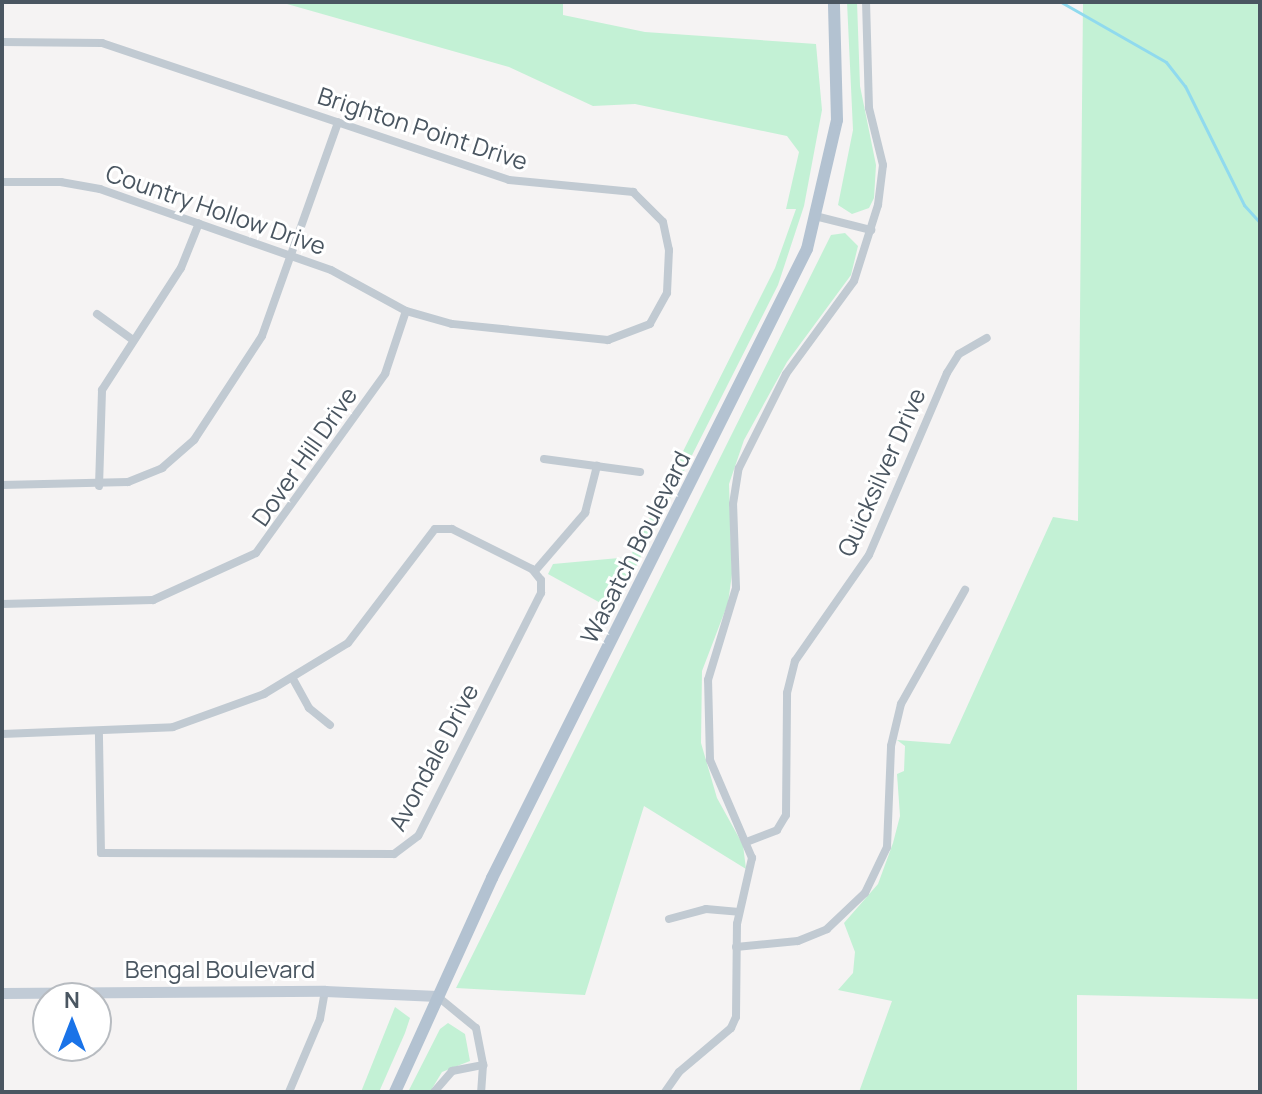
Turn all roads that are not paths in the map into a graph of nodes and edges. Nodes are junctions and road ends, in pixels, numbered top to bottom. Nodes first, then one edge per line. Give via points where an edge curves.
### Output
1 (834, 2) edge
2 (866, 2) edge
3 (2, 42) edge
4 (338, 122) junction
5 (2, 182) edge
6 (819, 217) junction
7 (199, 223) junction
8 (871, 230) junction
9 (292, 256) junction
10 (406, 311) junction
11 (97, 314) dead end
12 (987, 338) dead end
13 (133, 340) junction
14 (544, 459) dead end
15 (597, 466) junction
16 (640, 472) dead end
17 (2, 485) edge
18 (99, 486) junction
19 (535, 571) junction
20 (965, 590) dead end
21 (2, 604) edge
22 (293, 679) junction
23 (330, 725) dead end
24 (99, 733) junction
25 (2, 734) edge
26 (749, 841) junction
27 (739, 912) junction
28 (669, 919) dead end
29 (736, 947) junction
30 (325, 991) junction
31 (2, 993) edge
32 (437, 996) junction
33 (483, 1065) junction
34 (289, 1092) edge
35 (395, 1092) edge
36 (434, 1092) edge
37 (481, 1092) edge
38 (665, 1092) edge

1 - 6 main road, Wasatch Boulevard via 838,111
2 - 8 street via 869,108 883,165
3 - 4 street, Brighton Point Drive via 102,43
4 - 9 street
4 - 10 street, Brighton Point Drive via 524,184 621,188 644,198 663,222 669,250 663,304 650,324 623,338 513,332
5 - 7 street, Country Hollow Drive via 85,185
6 - 8 street
6 - 32 main road, Wasatch Boulevard via 793,284
7 - 9 street, Country Hollow Drive
7 - 13 street via 181,268
8 - 26 street via 854,281 786,374 745,451 735,485 738,568 732,607 709,668 708,740 716,779
9 - 10 street, Country Hollow Drive via 356,281
9 - 18 street via 252,355 194,440 179,456 142,477
10 - 21 street, Dover Hill Drive via 385,374 256,553 153,600
11 - 13 street
12 - 26 street, Quicksilver Drive via 959,354 947,373 881,532 795,661 787,693 786,815 777,830
13 - 18 street via 102,390
14 - 15 street
15 - 16 street
15 - 19 street via 585,513
17 - 18 street
19 - 22 street via 440,528 427,536 363,628 332,656
19 - 24 street, Avondale Drive via 541,593 418,836 402,851 384,857 101,853
20 - 29 street via 901,704 891,746 887,847 865,893 827,929 798,941
22 - 23 street via 309,708
22 - 24 street via 203,719
24 - 25 street
26 - 27 street via 751,875
27 - 28 street via 706,909
27 - 29 street
29 - 38 street via 737,1003 731,1028 679,1072
30 - 31 main road, Bengal Boulevard
30 - 32 main road, Bengal Boulevard
30 - 34 street via 320,1019
32 - 33 street via 476,1028
32 - 35 main road, Wasatch Boulevard
33 - 36 street via 452,1071
33 - 37 street

